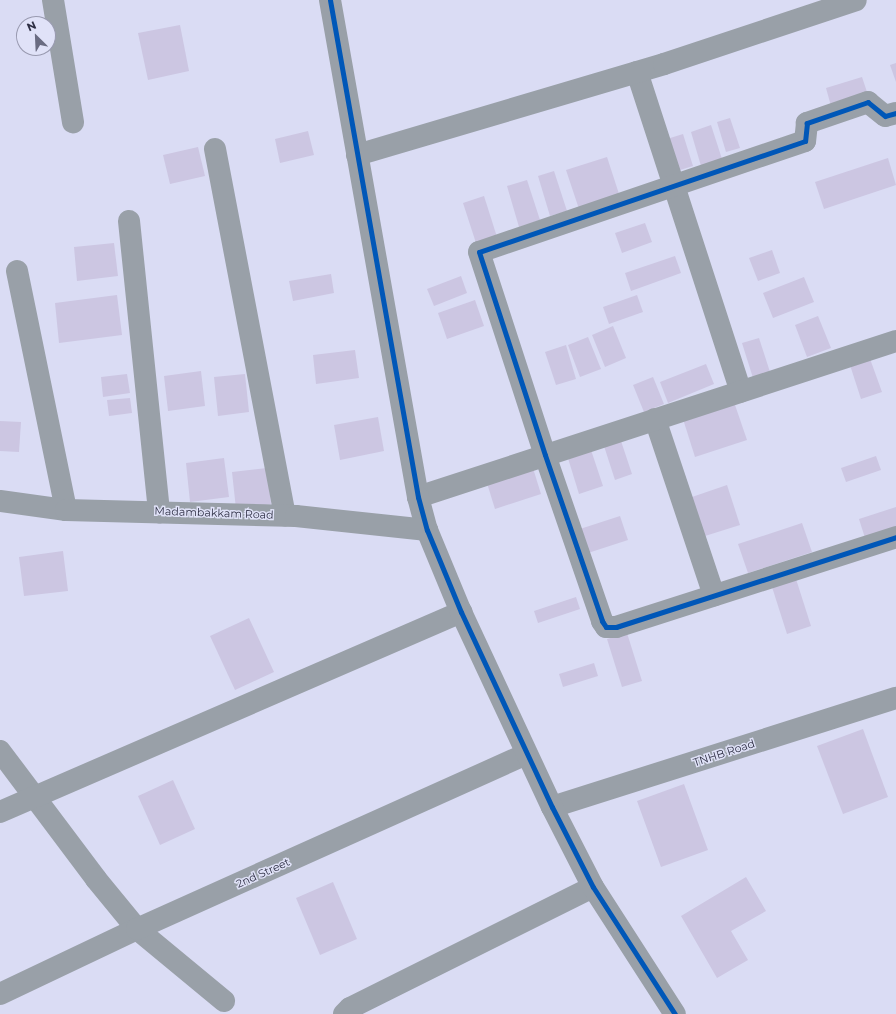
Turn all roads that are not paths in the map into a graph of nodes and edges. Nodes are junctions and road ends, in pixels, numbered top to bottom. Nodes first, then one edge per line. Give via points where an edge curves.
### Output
1 (53, 0) edge
2 (330, 0) edge
3 (856, 0) edge
4 (637, 72) junction
5 (896, 112) edge
6 (73, 122) dead end
7 (215, 149) dead end
8 (357, 155) junction
9 (675, 187) junction
10 (129, 222) dead end
11 (17, 271) dead end
12 (896, 341) edge
13 (741, 392) junction
14 (655, 420) junction
15 (545, 455) junction
16 (418, 497) junction
17 (0, 501) edge
18 (66, 510) junction
19 (159, 512) junction
20 (286, 515) junction
21 (427, 530) junction
22 (896, 537) edge
23 (714, 596) junction
24 (461, 612) junction
25 (896, 698) edge
26 (0, 751) edge
27 (527, 754) junction
28 (36, 797) junction
29 (552, 807) junction
30 (0, 812) edge
31 (593, 887) junction
32 (137, 929) junction
33 (0, 994) edge
34 (224, 1001) dead end
35 (344, 1014) edge
36 (675, 1014) edge

1 - 6 street
2 - 8 street
3 - 4 street
4 - 8 street
4 - 9 street
5 - 9 street via 885,116 868,102 807,123 805,141
7 - 20 street
8 - 16 street
9 - 13 street
9 - 15 street via 479,252
10 - 19 street
11 - 18 street
12 - 13 street
13 - 14 street
14 - 15 street
14 - 23 street
15 - 16 street
15 - 23 street via 604,625 616,627
16 - 21 street
17 - 18 street, Madambakkam Road
18 - 19 street, Madambakkam Road
19 - 20 street, Madambakkam Road
20 - 21 street, Madambakkam Road
21 - 24 street
22 - 23 street
24 - 27 street
24 - 28 street
25 - 29 street, TNHB Road
26 - 28 street
27 - 29 street
27 - 32 street, 2nd Street
28 - 30 street
28 - 32 street via 96,879
29 - 31 street
31 - 35 street via 350,1008
31 - 36 street
32 - 33 street, 2nd Street
32 - 34 street

